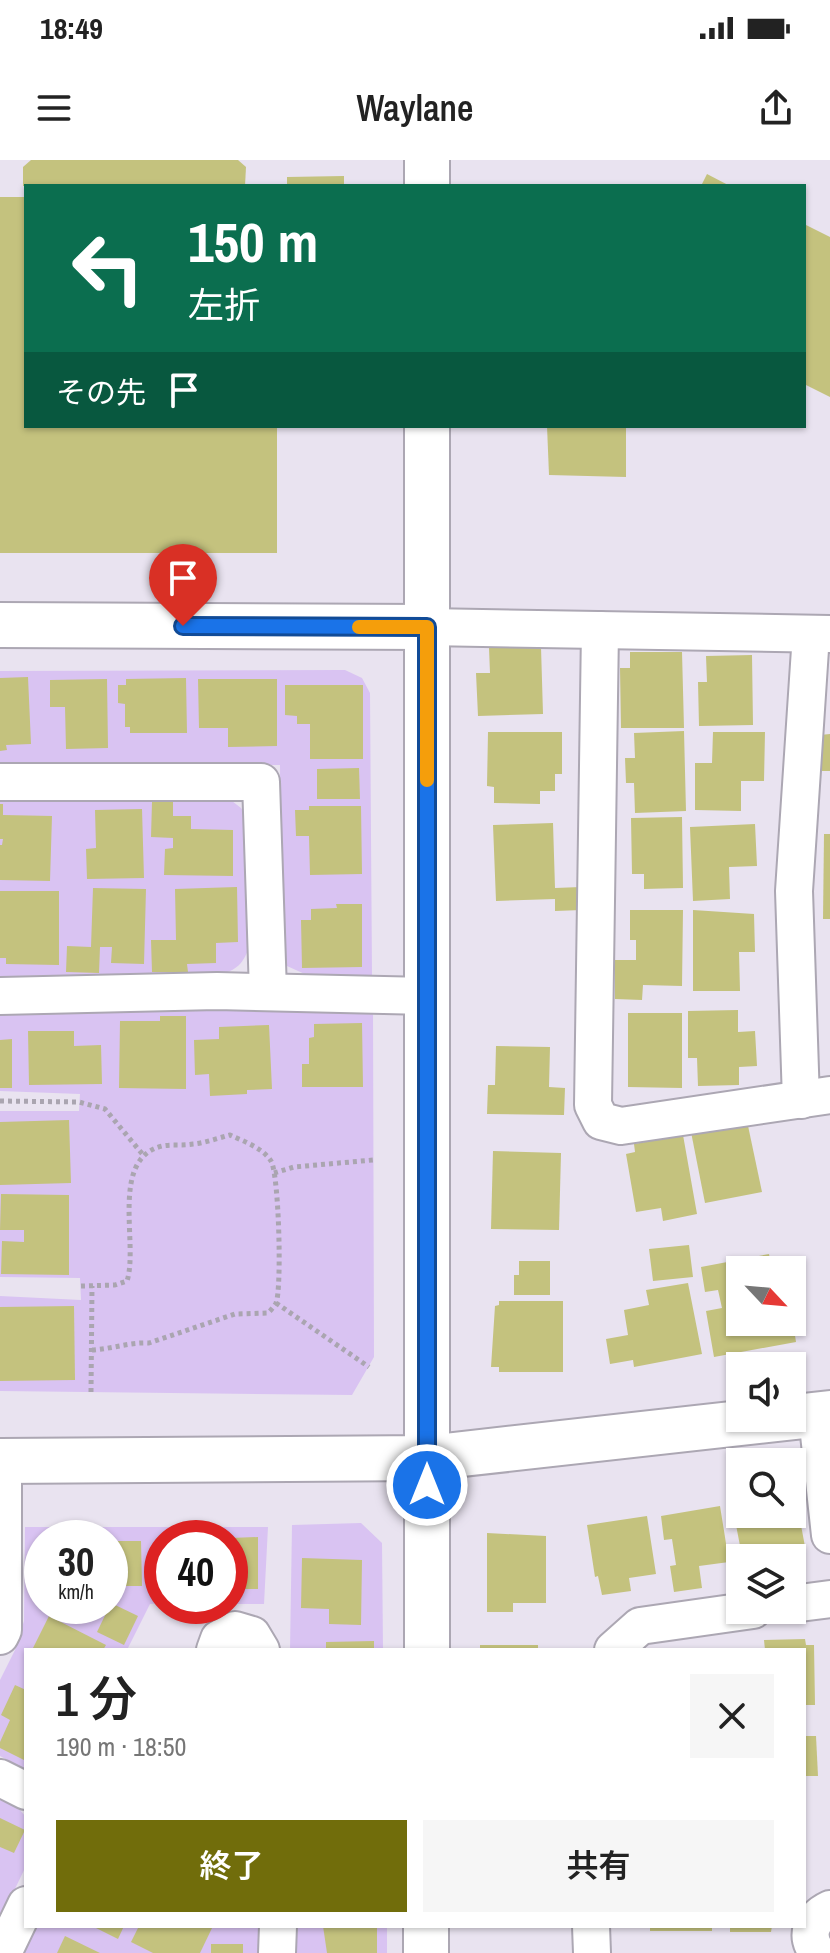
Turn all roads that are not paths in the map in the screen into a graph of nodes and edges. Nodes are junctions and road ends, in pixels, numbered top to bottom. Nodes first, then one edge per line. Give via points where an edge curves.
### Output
1 (427, 160) edge
2 (427, 184) edge
3 (427, 428) edge
4 (0, 625) edge
5 (427, 627) junction
6 (600, 630) junction
7 (820, 634) edge
8 (0, 782) edge
9 (268, 992) junction
10 (0, 996) edge
11 (427, 996) junction
12 (816, 1098) edge
13 (824, 1415) edge
14 (427, 1458) junction
15 (2, 1461) edge
16 (830, 1535) edge
17 (830, 1599) edge
18 (806, 1602) edge
19 (726, 1614) edge
20 (0, 1636) edge
21 (211, 1646) edge
22 (260, 1648) edge
23 (427, 1648) edge
24 (615, 1648) edge
25 (0, 1778) edge
26 (24, 1790) edge
27 (24, 1909) edge
28 (830, 1909) edge
29 (278, 1928) edge
30 (426, 1928) edge
31 (591, 1928) edge
32 (3, 1953) edge
33 (277, 1953) edge
34 (426, 1953) edge
35 (592, 1953) edge
36 (818, 1953) edge

1 - 2 street
3 - 5 street
4 - 5 street
5 - 6 street
5 - 11 street
6 - 7 street
6 - 12 street via 593,1105 601,1121 621,1126
7 - 12 street via 794,891
8 - 9 street via 261,782
9 - 10 street
9 - 11 street
11 - 14 street
13 - 14 street
13 - 16 street
14 - 15 street
14 - 23 street
15 - 20 street
17 - 18 street
19 - 24 street via 640,1626
21 - 22 street via 235,1630 252,1635
25 - 26 street
27 - 32 street
28 - 36 street via 812,1925 810,1936
29 - 33 street
30 - 34 street
31 - 35 street

